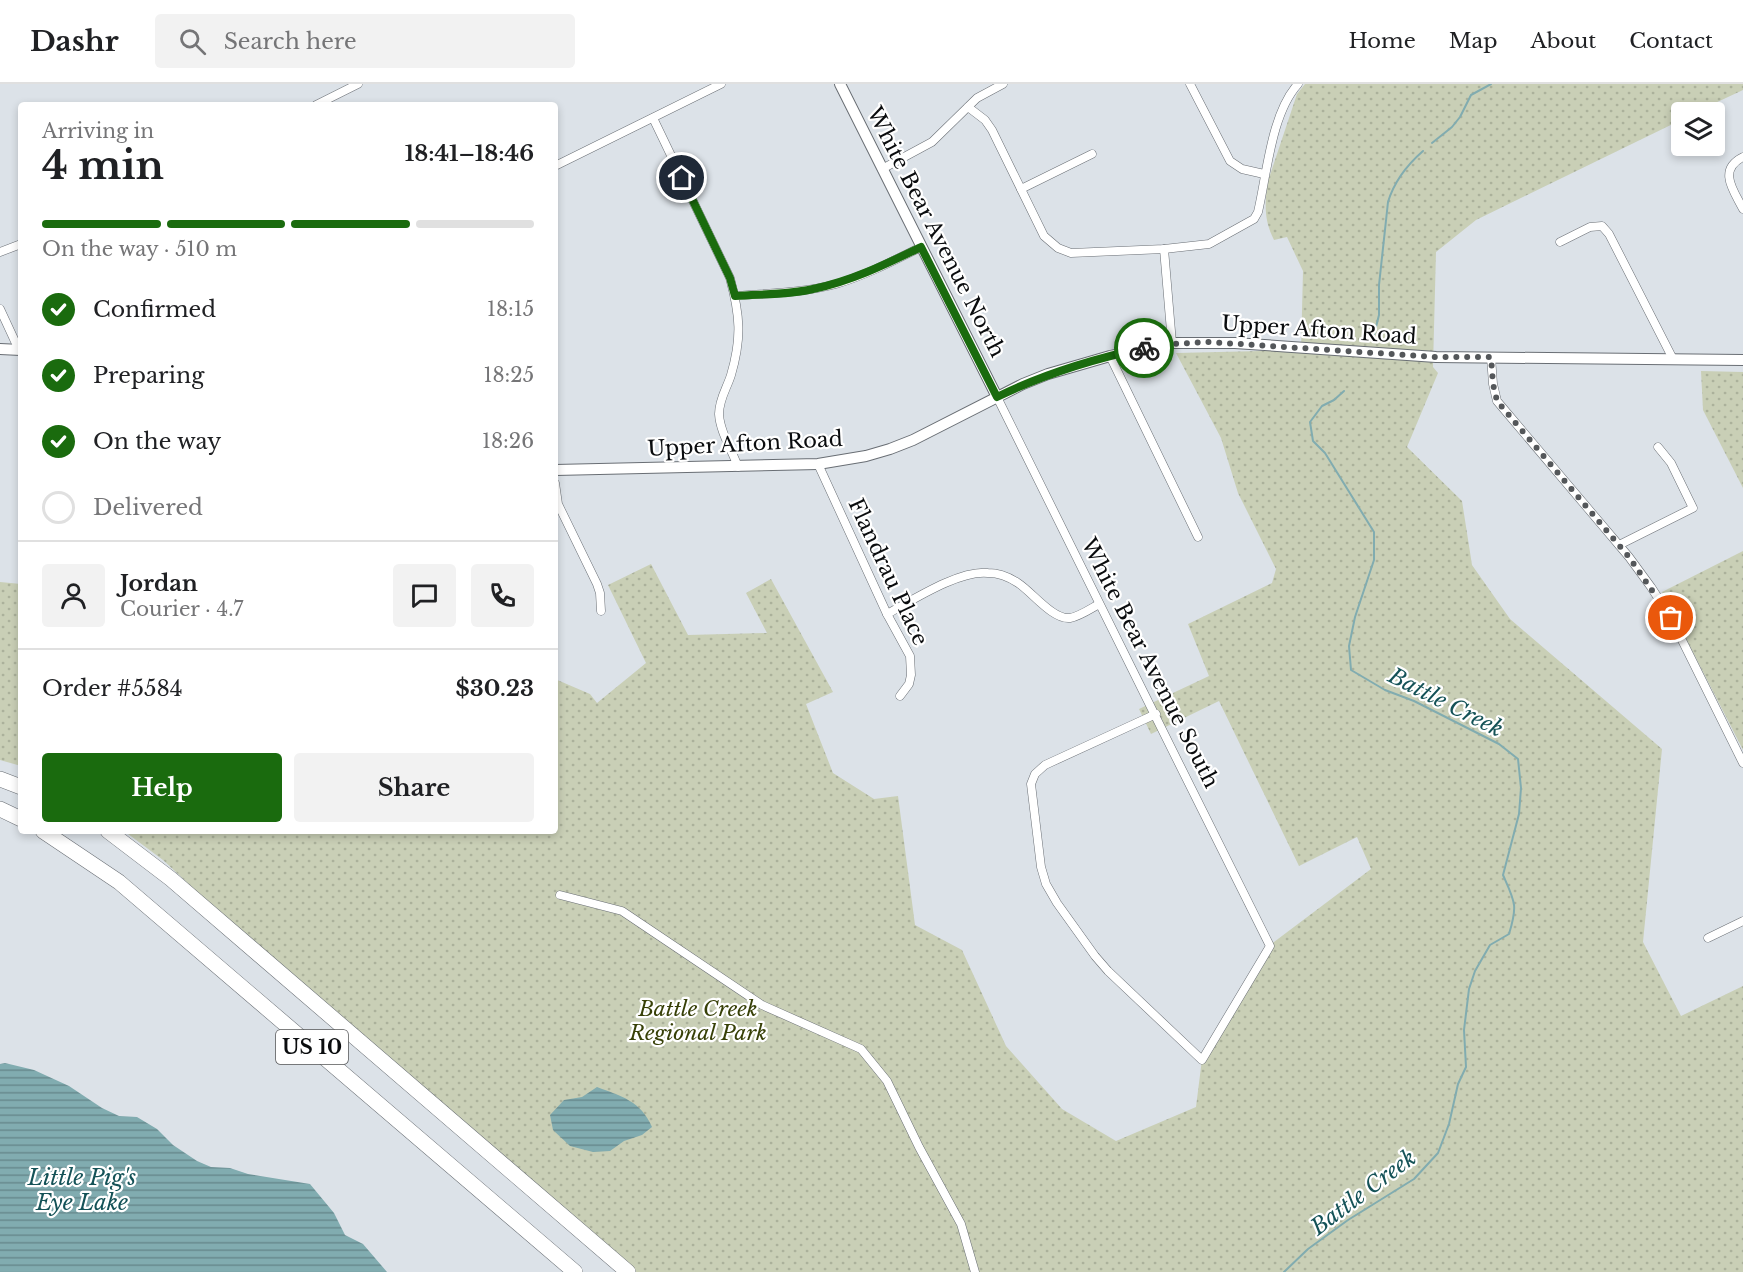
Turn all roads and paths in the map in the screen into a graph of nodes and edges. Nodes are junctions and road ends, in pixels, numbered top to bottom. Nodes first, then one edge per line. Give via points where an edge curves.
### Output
1 (358, 84) edge
2 (721, 84) edge
3 (840, 84) edge
4 (1003, 84) edge
5 (1190, 84) edge
6 (1298, 84) edge
7 (322, 102) edge
8 (968, 107) junction
9 (652, 118) junction
10 (1092, 154) dead end
11 (1743, 157) edge
12 (558, 165) edge
13 (882, 169) junction
14 (1264, 174) junction
15 (1022, 189) junction
16 (1743, 209) edge
17 (1560, 242) dead end
18 (18, 245) edge
19 (921, 247) junction
20 (1164, 249) junction
21 (0, 252) edge
22 (735, 296) junction
23 (0, 309) edge
24 (1172, 344) junction
25 (18, 346) edge
26 (0, 349) edge
27 (18, 350) edge
28 (1110, 356) junction
29 (1491, 357) junction
30 (1673, 359) junction
31 (1743, 360) edge
32 (997, 397) junction
33 (1658, 447) dead end
34 (818, 464) junction
35 (738, 467) junction
36 (558, 470) edge
37 (558, 504) edge
38 (1198, 537) dead end
39 (1619, 545) junction
40 (1099, 604) junction
41 (602, 611) dead end
42 (887, 614) junction
43 (900, 696) dead end
44 (1155, 714) junction
45 (1743, 763) edge
46 (0, 779) edge
47 (18, 786) edge
48 (0, 809) edge
49 (18, 818) edge
50 (47, 834) edge
51 (112, 834) edge
52 (560, 895) dead end
53 (1743, 921) edge
54 (1708, 938) dead end
55 (574, 1272) edge
56 (628, 1272) edge
57 (975, 1272) edge

1 - 7 street
2 - 9 street
3 - 13 street, White Bear Avenue North
4 - 8 street via 976,98
5 - 14 street via 1230,161 1242,169
6 - 14 street via 1287,100
8 - 13 street via 933,142
8 - 15 street via 992,130
9 - 12 street
9 - 22 street via 730,278
10 - 15 street
11 - 16 street via 1733,164 1728,175
13 - 19 street, White Bear Avenue North
14 - 20 street via 1258,212 1249,223 1209,244
15 - 20 street via 1044,236 1058,248 1071,253
17 - 30 street via 1590,227 1602,226
18 - 21 street
19 - 22 street via 835,284 786,293
19 - 32 street, White Bear Avenue North
20 - 24 street
22 - 35 street via 739,314 736,354 719,411
23 - 25 street
24 - 28 street, Upper Afton Road
24 - 29 street, Upper Afton Road via 1209,342
26 - 27 street
28 - 32 street, Upper Afton Road via 1047,374
28 - 38 street
29 - 30 street, Upper Afton Road
29 - 39 street via 1497,401
30 - 31 street, Upper Afton Road
32 - 34 street, Upper Afton Road via 890,449
32 - 40 street, White Bear Avenue South
33 - 39 street via 1671,463 1693,508
34 - 35 street, Upper Afton Road
34 - 42 street, Flandrau Place
35 - 36 street, Upper Afton Road
37 - 41 street via 597,584
39 - 45 street via 1671,618
40 - 42 street via 1065,618 1053,613 1017,582 1000,574 978,573 957,578
40 - 44 street, White Bear Avenue South
42 - 43 street, Flandrau Place via 912,666 909,684
44 - 44 street, White Bear Avenue South via 1045,765 1035,774 1031,784 1041,867 1056,903 1095,956 1202,1060 1270,946
46 - 47 highway
48 - 49 highway
50 - 55 highway, US 10 via 118,882
51 - 56 highway, US 10 via 171,879
52 - 57 street via 622,911 762,1005 861,1049 887,1082 961,1224
53 - 54 street

